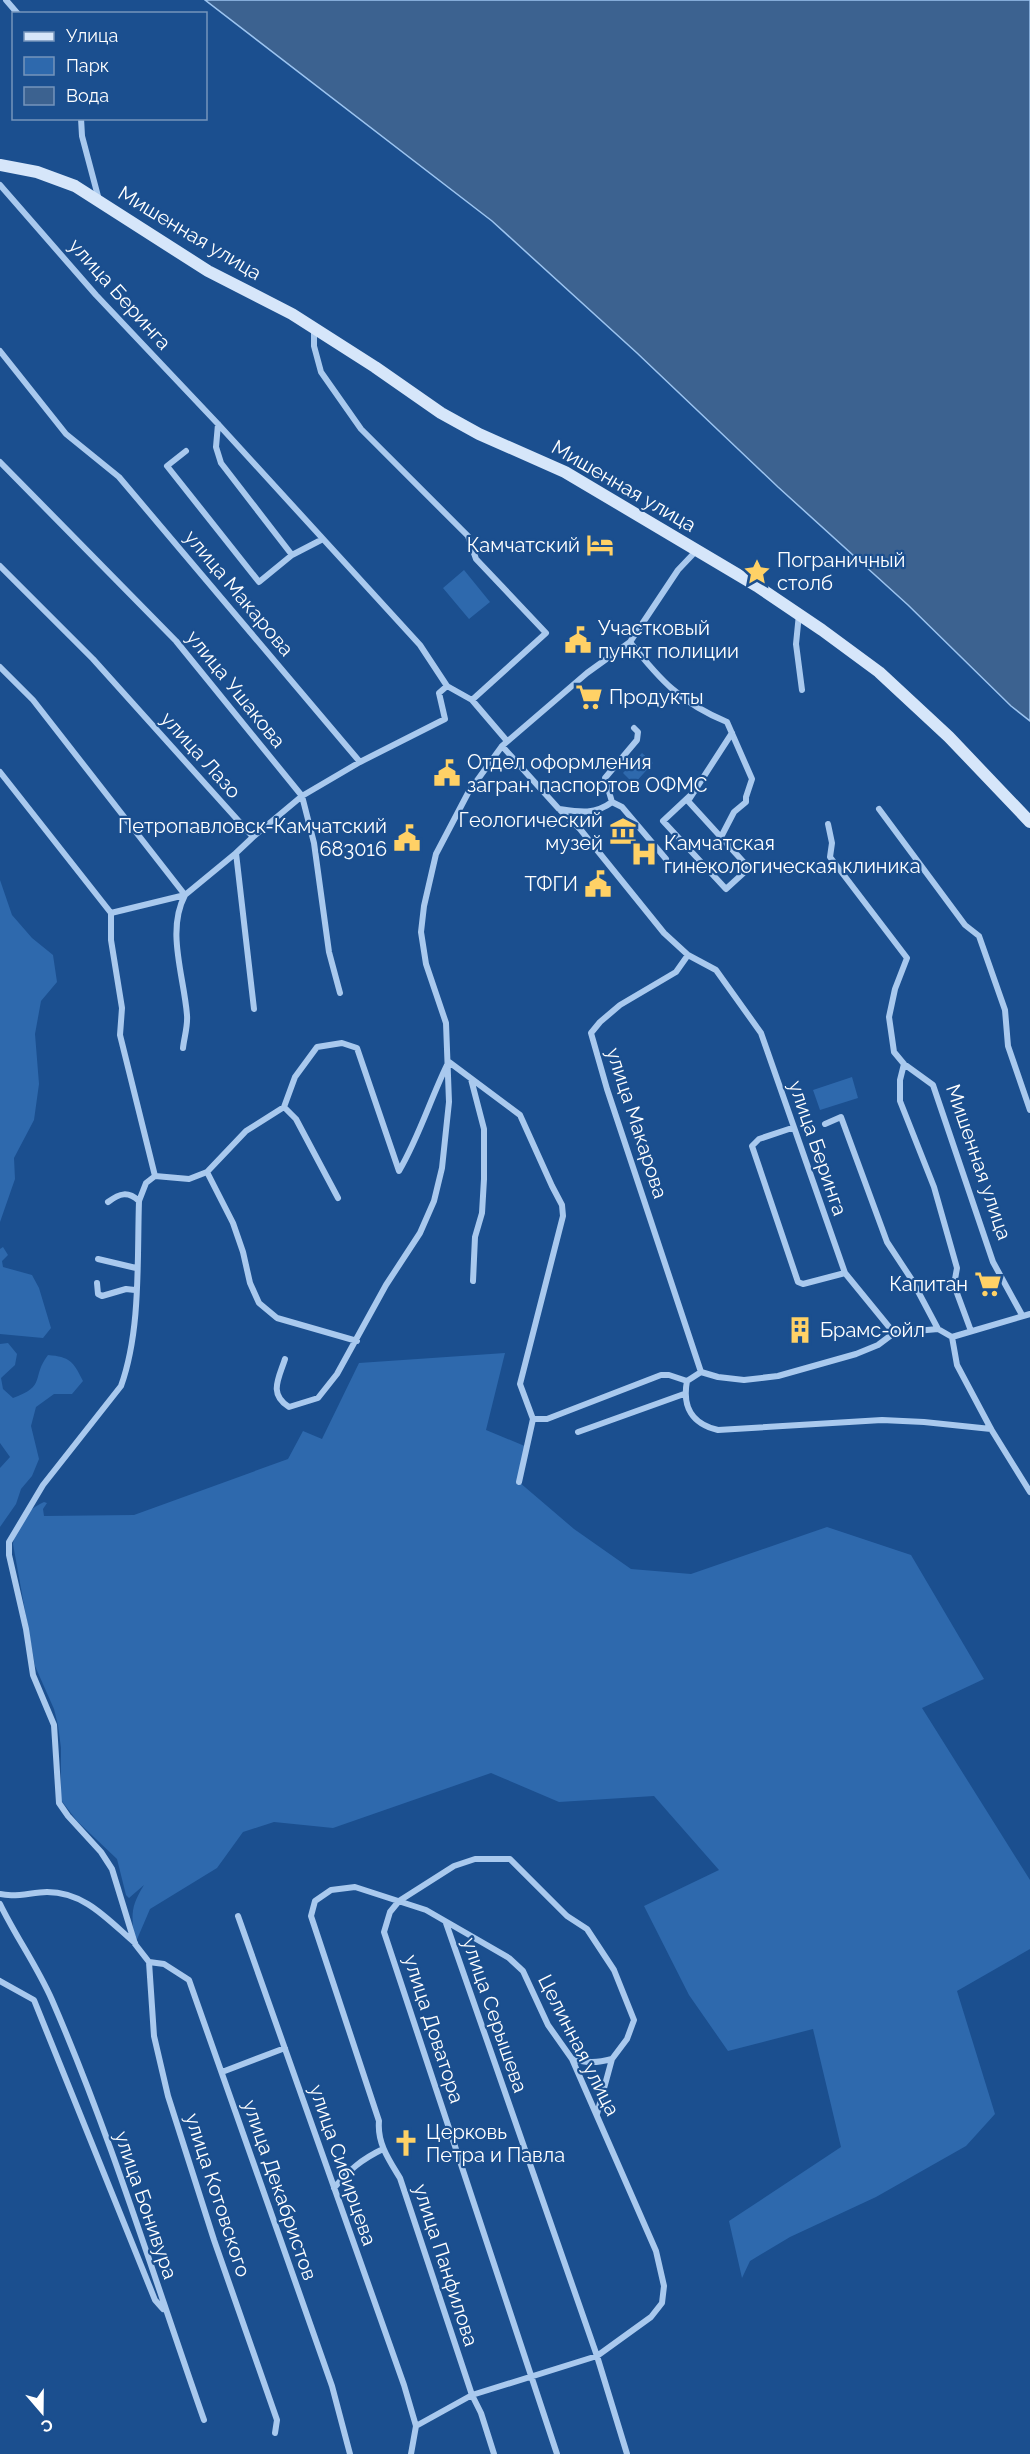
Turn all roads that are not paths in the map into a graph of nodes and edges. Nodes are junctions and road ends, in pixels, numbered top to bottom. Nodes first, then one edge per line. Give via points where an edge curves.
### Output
1 (6, 0) edge
2 (16, 12) edge
3 (81, 120) edge
4 (0, 165) edge
5 (0, 185) edge
6 (99, 200) junction
7 (314, 327) junction
8 (0, 351) edge
9 (218, 424) junction
10 (186, 451) dead end
11 (0, 462) edge
12 (321, 540) junction
13 (697, 550) junction
14 (292, 555) junction
15 (0, 566) edge
16 (800, 614) junction
17 (630, 642) junction
18 (0, 667) edge
19 (447, 686) junction
20 (802, 690) dead end
21 (472, 700) junction
22 (634, 728) dead end
23 (732, 733) junction
24 (505, 744) junction
25 (360, 762) junction
26 (0, 772) edge
27 (694, 792) junction
28 (302, 796) junction
29 (612, 802) junction
30 (558, 808) junction
31 (879, 809) dead end
32 (1030, 822) edge
33 (828, 824) dead end
34 (253, 837) junction
35 (721, 837) junction
36 (236, 853) junction
37 (666, 859) dead end
38 (185, 895) junction
39 (111, 913) junction
40 (688, 955) junction
41 (340, 993) dead end
42 (254, 1010) dead end
43 (183, 1048) dead end
44 (449, 1062) junction
45 (904, 1064) junction
46 (471, 1078) junction
47 (284, 1107) junction
48 (1030, 1110) edge
49 (825, 1124) dead end
50 (792, 1128) junction
51 (207, 1172) junction
52 (155, 1176) junction
53 (338, 1198) dead end
54 (140, 1201) junction
55 (108, 1202) dead end
56 (98, 1258) dead end
57 (136, 1268) junction
58 (845, 1273) junction
59 (473, 1281) dead end
60 (97, 1283) dead end
61 (135, 1290) junction
62 (1030, 1314) edge
63 (1022, 1316) junction
64 (938, 1329) junction
65 (970, 1331) junction
66 (894, 1333) junction
67 (952, 1337) junction
68 (357, 1341) junction
69 (285, 1359) dead end
70 (701, 1371) junction
71 (687, 1381) junction
72 (684, 1394) junction
73 (533, 1419) junction
74 (991, 1429) junction
75 (578, 1432) dead end
76 (519, 1482) dead end
77 (1030, 1492) edge
78 (0, 1894) edge
79 (399, 1901) junction
80 (0, 1904) edge
81 (238, 1916) dead end
82 (311, 1916) joint
83 (445, 1923) junction
84 (135, 1944) junction
85 (149, 1962) junction
86 (0, 1981) edge
87 (285, 2048) junction
88 (572, 2058) junction
89 (612, 2059) junction
90 (222, 2072) junction
91 (597, 2114) junction
92 (383, 2149) junction
93 (334, 2188) junction
94 (166, 2311) junction
95 (597, 2356) junction
96 (532, 2374) junction
97 (472, 2395) junction
98 (204, 2420) dead end
99 (416, 2426) junction
100 (275, 2433) dead end
101 (414, 2453) edge
102 (350, 2454) edge
103 (494, 2454) edge
104 (557, 2454) edge
105 (627, 2454) edge

1 - 2 street
3 - 6 street, Мишенная улица
4 - 6 main road, Мишенная улица via 45,174
5 - 9 street, улица Беринга via 96,295
6 - 7 main road, Мишенная улица via 208,271
7 - 13 main road, Мишенная улица via 441,413 565,472
7 - 21 street via 321,372 361,429 468,536 476,559 546,633
8 - 25 street, улица Макарова via 66,434 127,486
9 - 12 street, улица Беринга
9 - 14 street via 216,447 221,463
10 - 14 street via 167,466 259,582
11 - 28 street, улица Ушакова via 176,641
12 - 14 street
12 - 19 street, улица Беринга via 420,645
13 - 16 main road, Мишенная улица
13 - 17 street via 678,570
15 - 34 street, улица Лазо via 93,659
16 - 20 street via 796,644
16 - 32 main road, Мишенная улица via 879,672 915,704
17 - 23 street via 677,695 727,722
17 - 24 street via 587,673
18 - 38 street via 33,700
19 - 21 street, улица Беринга
19 - 25 street via 439,693 445,719
21 - 24 street, улица Беринга
22 - 29 street via 637,740 604,778
23 - 27 street
23 - 35 street via 752,779 746,802 734,812
24 - 30 street, улица Беринга
24 - 44 street via 468,793 436,854 424,906 421,932 426,964 446,1023
25 - 28 street
26 - 39 street
27 - 35 street via 688,801
27 - 35 street via 663,821 726,889 749,868
28 - 34 street
28 - 41 street, улица Ушакова via 314,843 329,952
29 - 30 street via 591,812
29 - 37 street via 622,807
30 - 40 street, улица Беринга via 580,828 664,933
31 - 48 street via 965,924 979,936 1005,1010 1008,1046
33 - 45 street, Мишенная улица via 830,857 907,958 889,1017 894,1052
34 - 36 street
36 - 38 street
36 - 42 street
38 - 39 street
38 - 43 street via 177,910 180,972 188,1017
39 - 52 street via 111,940 122,1008 120,1035
40 - 50 street, улица Беринга via 716,970 761,1033
40 - 70 street, улица Макарова via 676,972 620,1005 591,1033
44 - 46 street
44 - 47 street via 431,1096 414,1146 399,1171 357,1048 342,1043 317,1047 295,1077
44 - 68 street via 442,1168 434,1201 420,1233 386,1285
45 - 63 street, Мишенная улица via 933,1085 993,1262
45 - 65 street via 900,1101 934,1187 957,1268 954,1285
46 - 59 street via 484,1130 482,1213 475,1237
46 - 73 street via 520,1115 562,1205 563,1216 520,1383
47 - 51 street via 246,1131
47 - 53 street via 296,1119
49 - 64 street via 841,1117 887,1242
50 - 58 street, улица Беринга
50 - 58 street via 759,1139 752,1146 798,1282
51 - 52 street via 189,1179
51 - 68 street via 233,1223 250,1283 260,1303 277,1318
52 - 54 street via 146,1183
54 - 55 street via 133,1195 122,1194
54 - 57 street
56 - 57 street
57 - 61 street
58 - 66 street, улица Беринга
60 - 61 street via 98,1294 102,1296
61 - 84 street via 133,1332 121,1386 43,1485 9,1542 33,1675 54,1725 59,1803 112,1869
62 - 63 street
63 - 65 street
64 - 66 street
64 - 67 street
65 - 67 street
66 - 70 street via 855,1354 778,1376 744,1380
67 - 74 street via 957,1365
68 - 69 street via 318,1398 289,1407 276,1392
70 - 71 street
71 - 72 street
71 - 73 street via 661,1376 547,1419
72 - 74 street via 688,1409 703,1427 718,1430 882,1420
72 - 75 street
73 - 76 street
74 - 77 street
78 - 84 street via 75,1896 91,1904
79 - 82 street, Целинная улица via 356,1887 331,1890 315,1901
79 - 83 street, Целинная улица via 426,1910
79 - 89 street via 454,1866 475,1859 510,1859 567,1916 587,1929 614,1970 634,2020 627,2039
79 - 96 street, улица Доватора via 390,1912 384,1932
80 - 94 street, улица Бонивура via 52,2001 115,2162
81 - 87 street, улица Сибирцева
82 - 92 street, улица Панфилова via 379,2121
83 - 88 street, Целинная улица via 509,1958 523,1971 548,2025
83 - 95 street, улица Серышева
84 - 85 street
85 - 90 street, улица Декабристов via 164,1965 189,1980
85 - 100 street, улица Котовского via 154,2036 168,2096 277,2420
86 - 94 street via 34,2000 155,2300
87 - 90 street
87 - 93 street, улица Сибирцева
88 - 89 street via 598,2063
88 - 91 street, Целинная улица
89 - 91 street
90 - 102 street, улица Декабристов via 332,2386
91 - 95 street, Целинная улица via 656,2251 664,2286 662,2303 651,2318
92 - 93 street via 349,2169
92 - 97 street, улица Панфилова via 400,2178
93 - 99 street, улица Сибирцева
94 - 98 street, улица Бонивура
95 - 96 street
95 - 105 street, улица Серышева
96 - 97 street
96 - 104 street, улица Доватора
97 - 99 street
97 - 103 street, улица Панфилова
99 - 101 street

